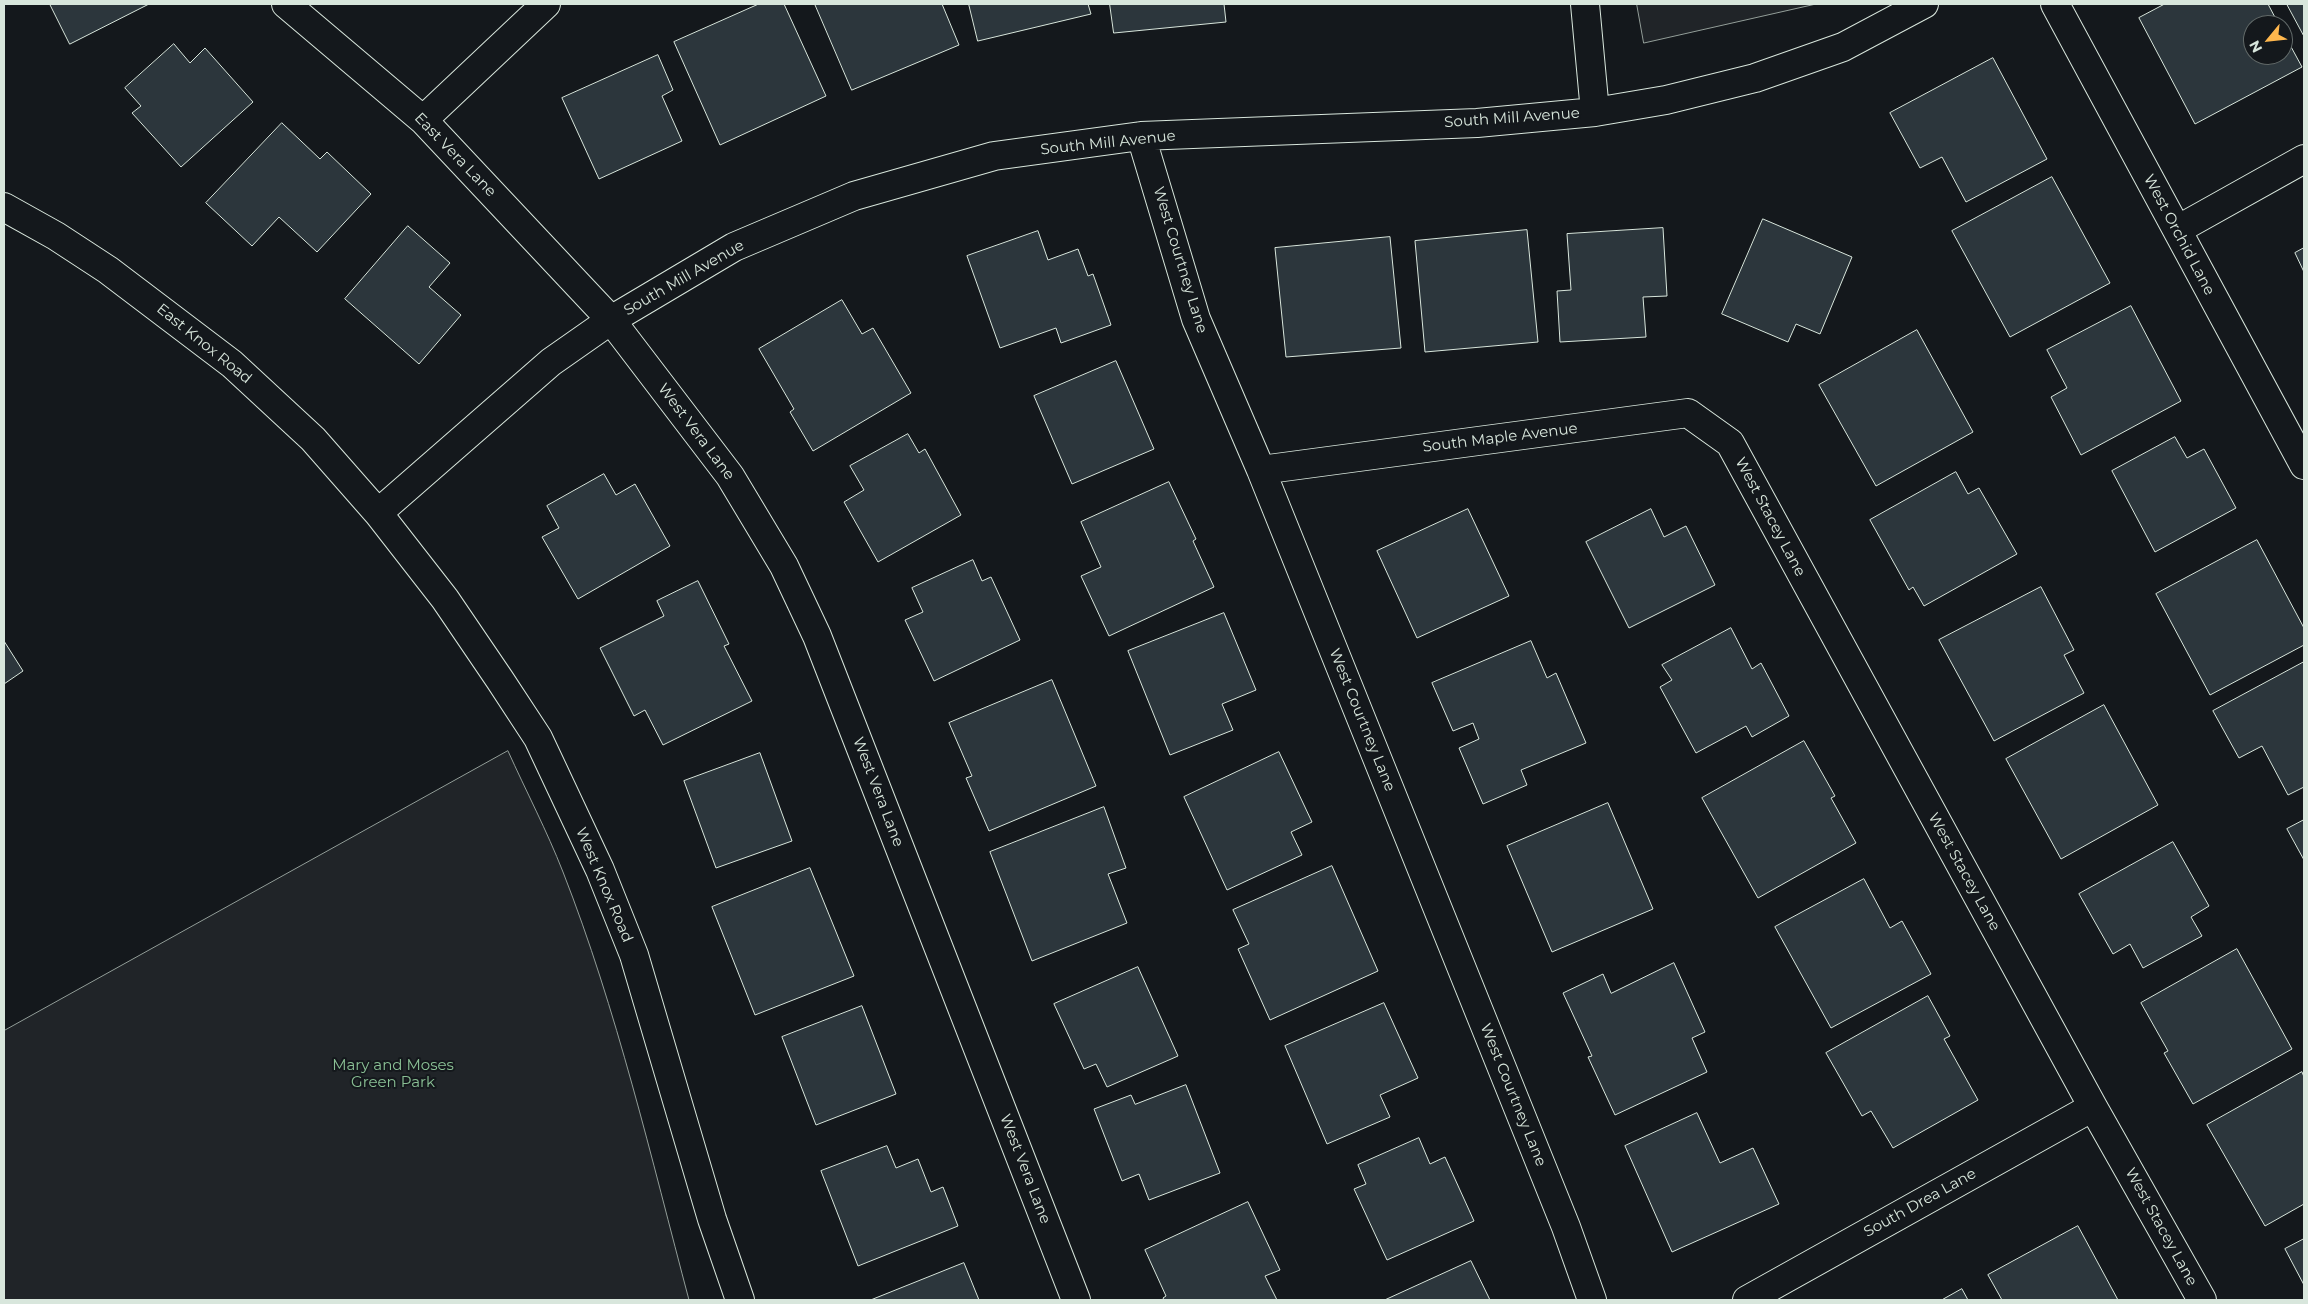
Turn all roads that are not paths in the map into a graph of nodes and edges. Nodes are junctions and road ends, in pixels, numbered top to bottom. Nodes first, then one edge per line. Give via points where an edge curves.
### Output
1 (286, 4) edge
2 (546, 4) edge
3 (1585, 4) edge
4 (1924, 4) edge
5 (2055, 4) edge
6 (1595, 112) junction
7 (423, 120) junction
8 (1141, 136) junction
9 (2304, 159) edge
10 (4, 207) edge
11 (2177, 230) junction
12 (611, 320) junction
13 (1730, 442) joint
14 (2304, 466) edge
15 (1261, 470) junction
16 (378, 513) junction
17 (2093, 1107) junction
18 (740, 1300) edge
19 (1076, 1300) edge
20 (1592, 1300) edge
21 (1747, 1300) edge
22 (2202, 1300) edge

1 - 7 street, East Vera Lane
2 - 7 street
3 - 6 street
4 - 6 street, South Mill Avenue via 1843,47 1755,78 1666,100
5 - 11 street, West Orchid Lane
6 - 8 street, South Mill Avenue via 1477,123
7 - 12 street, East Vera Lane
8 - 12 street, South Mill Avenue via 994,156 854,196 734,247
8 - 15 street, West Courtney Lane via 1196,319
9 - 11 street
10 - 16 street, East Knox Road via 108,270 232,364 313,439
11 - 14 street, West Orchid Lane
12 - 16 street, South Mill Avenue via 552,362
12 - 19 street, West Vera Lane via 730,476 792,584 840,694
13 - 15 street, South Maple Avenue via 1688,413
13 - 17 street, West Stacey Lane
15 - 20 street, West Courtney Lane via 1566,1226
16 - 18 street, West Knox Road via 445,599 538,738 596,861 634,955 712,1219
17 - 21 street, South Drea Lane
17 - 22 street, West Stacey Lane

